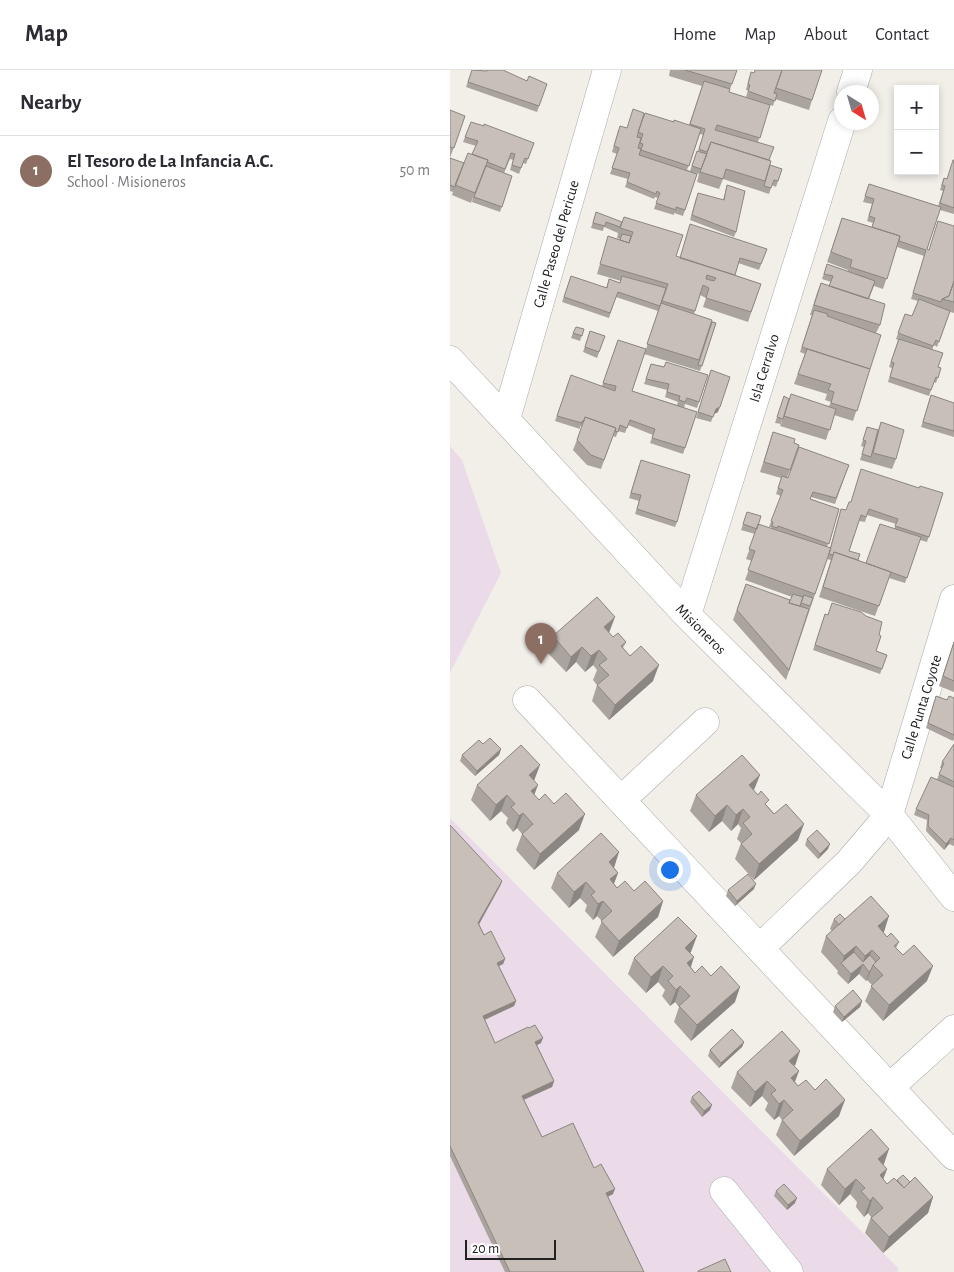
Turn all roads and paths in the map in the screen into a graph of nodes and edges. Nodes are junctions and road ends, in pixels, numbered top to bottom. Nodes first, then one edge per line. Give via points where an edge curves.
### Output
1 (607, 70) edge
2 (858, 70) edge
3 (853, 85) edge
4 (839, 130) edge
5 (450, 360) edge
6 (506, 419) junction
7 (954, 599) edge
8 (687, 615) junction
9 (527, 700) dead end
10 (705, 722) dead end
11 (622, 800) junction
12 (889, 815) junction
13 (954, 897) edge
14 (760, 948) junction
15 (954, 1029) edge
16 (890, 1087) junction
17 (954, 1156) edge
18 (724, 1191) dead end
19 (789, 1272) edge

1 - 6 street, Calle Paseo del Pericue
2 - 3 street
4 - 8 street, Isla Cerralvo
5 - 6 street, Misioneros
6 - 8 street, Misioneros
7 - 12 street, Calle Punta Coyote
8 - 12 street, Misioneros
9 - 11 street
10 - 11 street
11 - 14 street
12 - 13 street, Misioneros
12 - 14 street via 849,862
14 - 16 street
15 - 16 street
16 - 17 street
18 - 19 street

